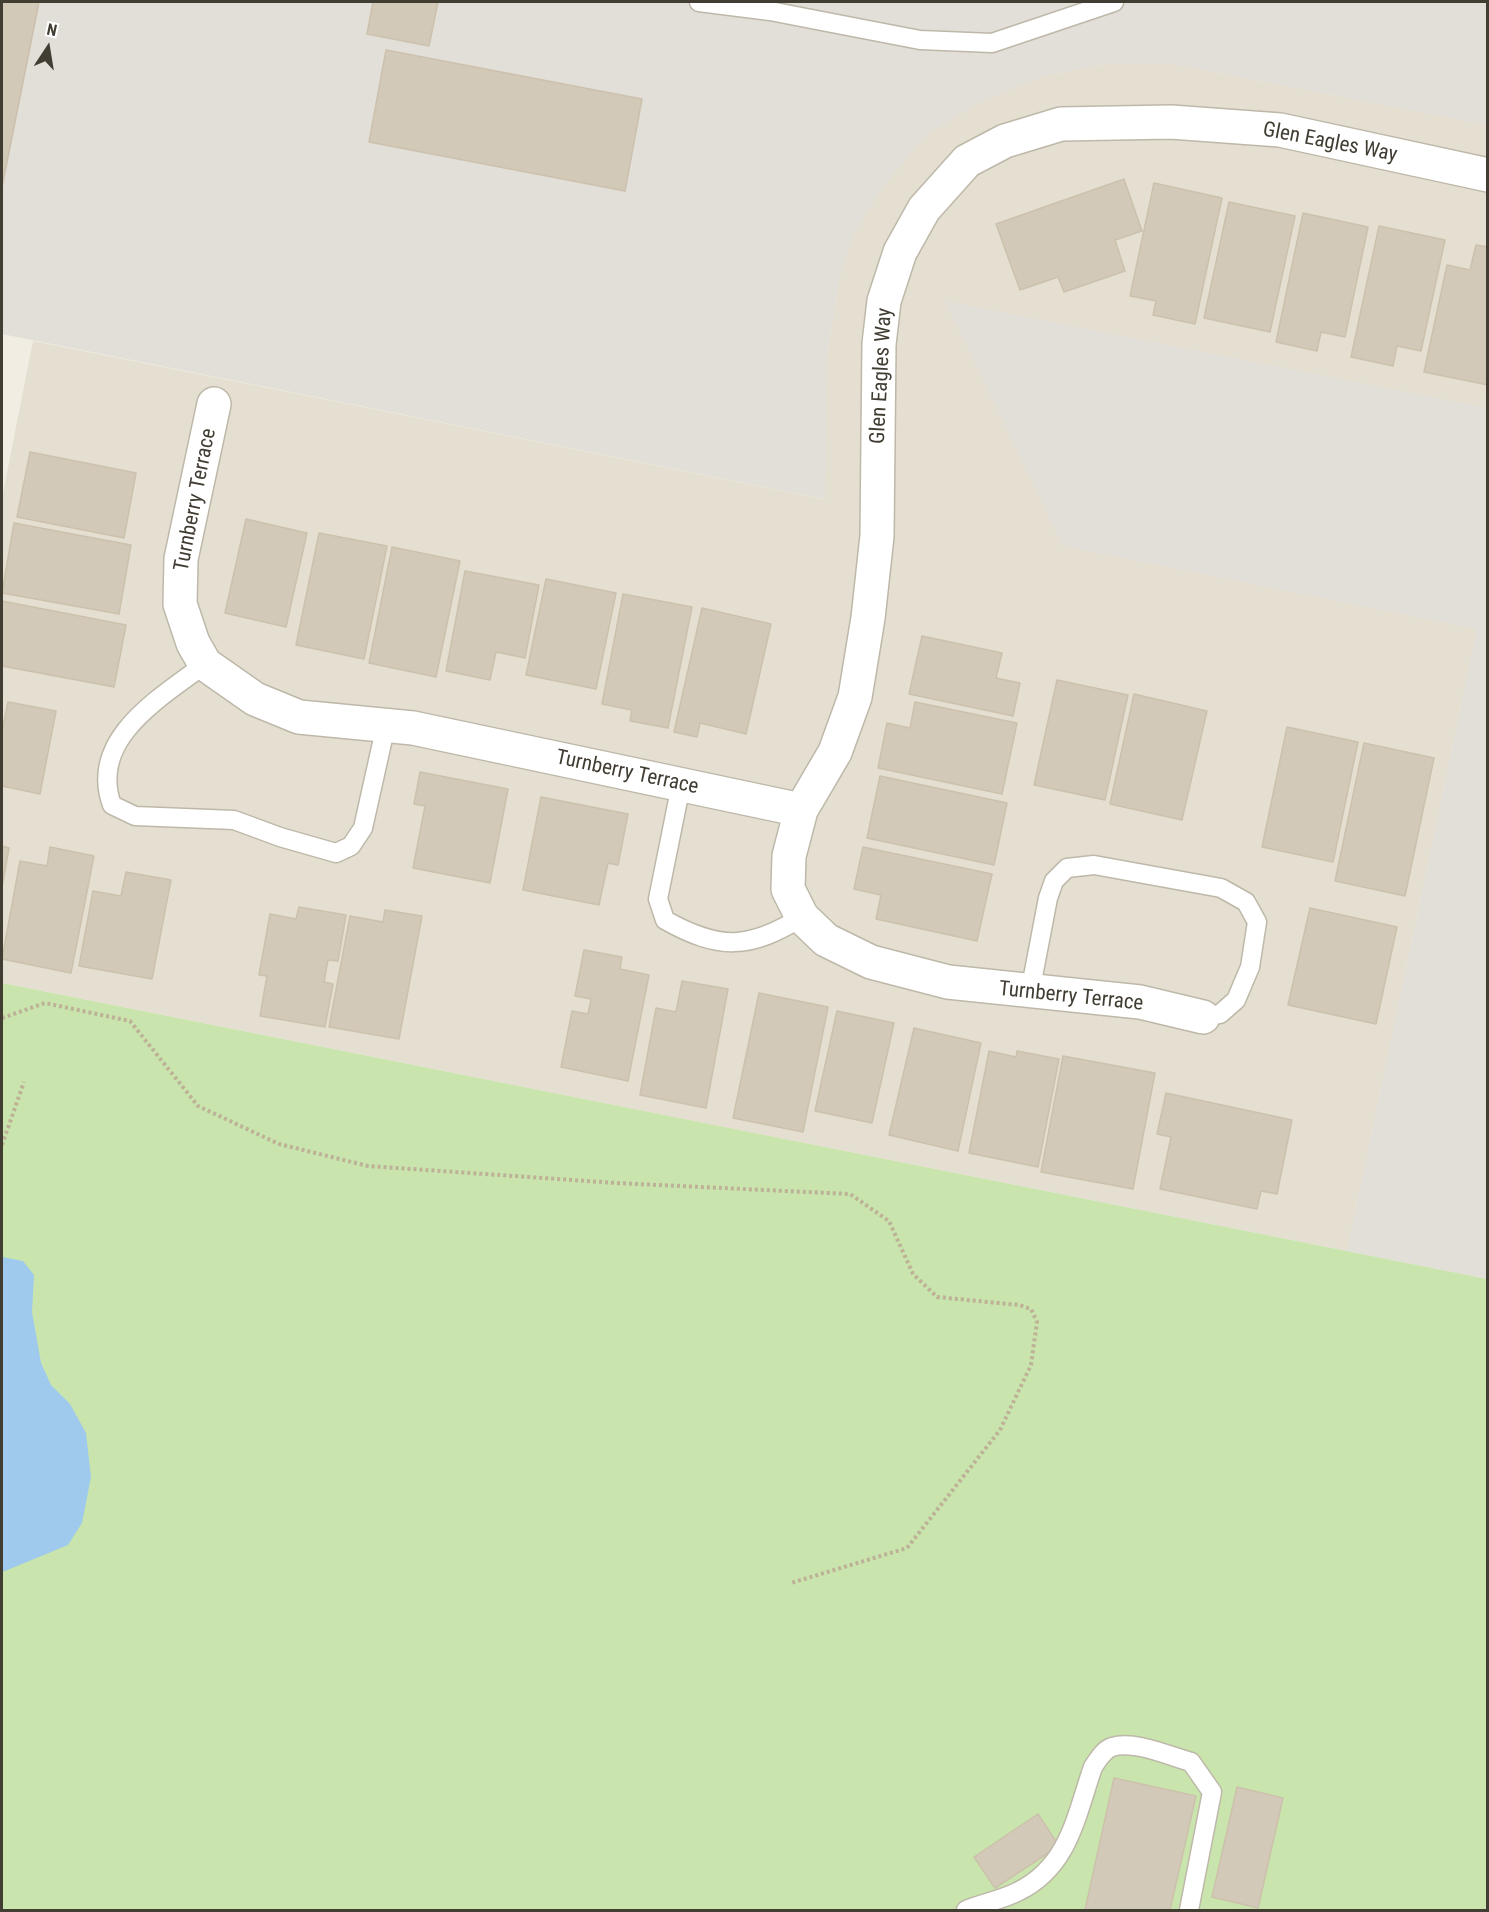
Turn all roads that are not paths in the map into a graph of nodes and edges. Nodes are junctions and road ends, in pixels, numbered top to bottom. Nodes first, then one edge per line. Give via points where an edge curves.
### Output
1 (699, 2) edge
2 (1114, 2) edge
3 (1488, 175) edge
4 (214, 404) dead end
5 (205, 663) junction
6 (386, 725) junction
7 (681, 785) junction
8 (801, 810) junction
9 (802, 917) junction
10 (1030, 992) junction
11 (1203, 1017) joint
12 (966, 1911) edge
13 (1189, 1911) edge

1 - 2 lane via 770,11 920,40 992,43
3 - 8 street, Glen Eagles Way via 1280,130 1171,122 1061,124 1005,141 967,161 924,209 900,252 885,301 879,344 877,536 855,697 835,752
4 - 5 street, Turnberry Terrace via 181,559 180,604 193,643
5 - 6 street, Turnberry Terrace via 255,699 299,717
5 - 6 lane via 139,714 112,751 105,786 112,805 135,816 234,820 336,853 351,846 363,828
6 - 7 street, Turnberry Terrace
7 - 8 street, Turnberry Terrace
7 - 9 lane via 658,899 665,920 693,936 746,943 774,935
8 - 9 street, Turnberry Terrace via 789,856 788,889
9 - 10 street, Turnberry Terrace via 826,940 870,962 948,982
10 - 11 street, Turnberry Terrace via 1140,1002
10 - 11 lane via 1054,881 1067,868 1094,865 1221,888 1246,902 1257,922 1250,968 1236,1000 1220,1014
12 - 13 lane via 1020,1891 1049,1871 1064,1851 1100,1755 1111,1747 1130,1746 1191,1762 1212,1791

